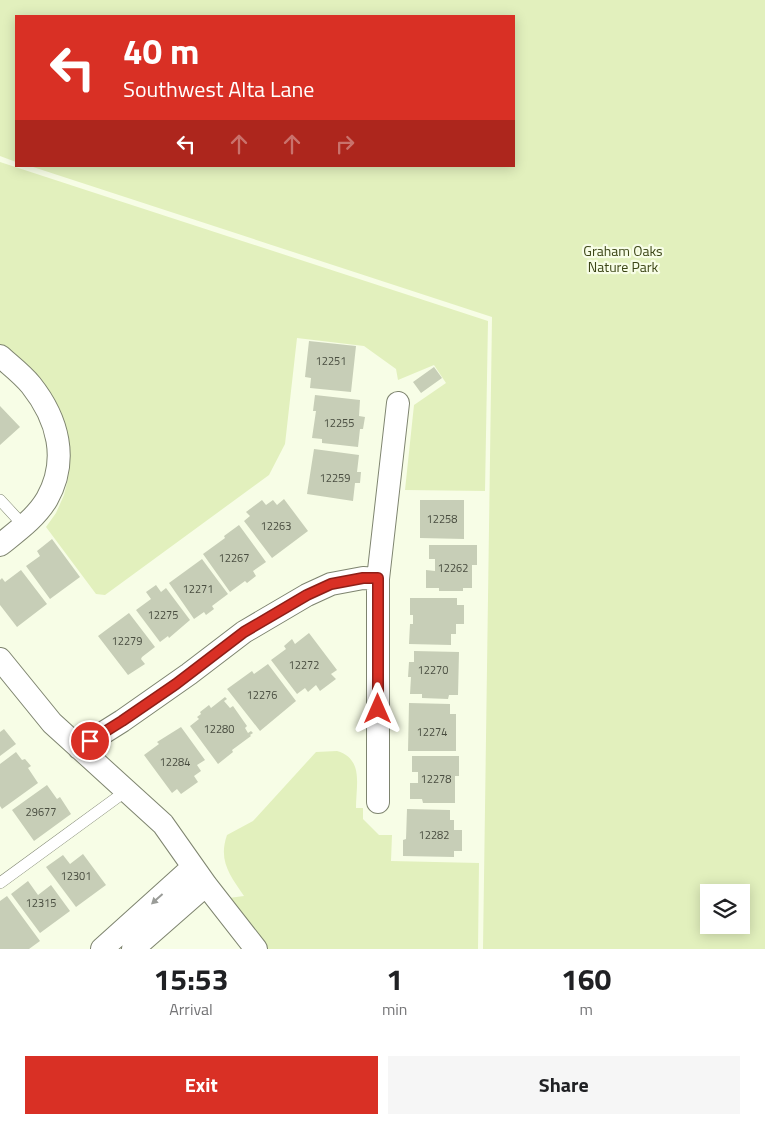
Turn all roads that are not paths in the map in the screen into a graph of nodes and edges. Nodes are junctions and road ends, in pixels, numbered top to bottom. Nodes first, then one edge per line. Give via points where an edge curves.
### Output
1 (0, 356) edge
2 (398, 403) dead end
3 (0, 500) edge
4 (24, 526) junction
5 (0, 545) edge
6 (378, 578) junction
7 (0, 659) edge
8 (79, 748) junction
9 (126, 791) junction
10 (378, 802) dead end
11 (193, 867) junction
12 (0, 883) edge
13 (206, 885) junction
14 (102, 949) edge
15 (133, 949) edge
16 (256, 949) edge

1 - 4 street via 35,392 49,413 59,442 56,479 46,500
2 - 6 street
3 - 4 lane
4 - 5 street
6 - 8 street via 331,584 307,595 244,632 130,716
6 - 10 street
7 - 8 street via 52,723
8 - 9 street
9 - 11 street via 164,824
9 - 12 lane
11 - 13 street
11 -> 14 street
13 - 15 street
13 - 16 street

